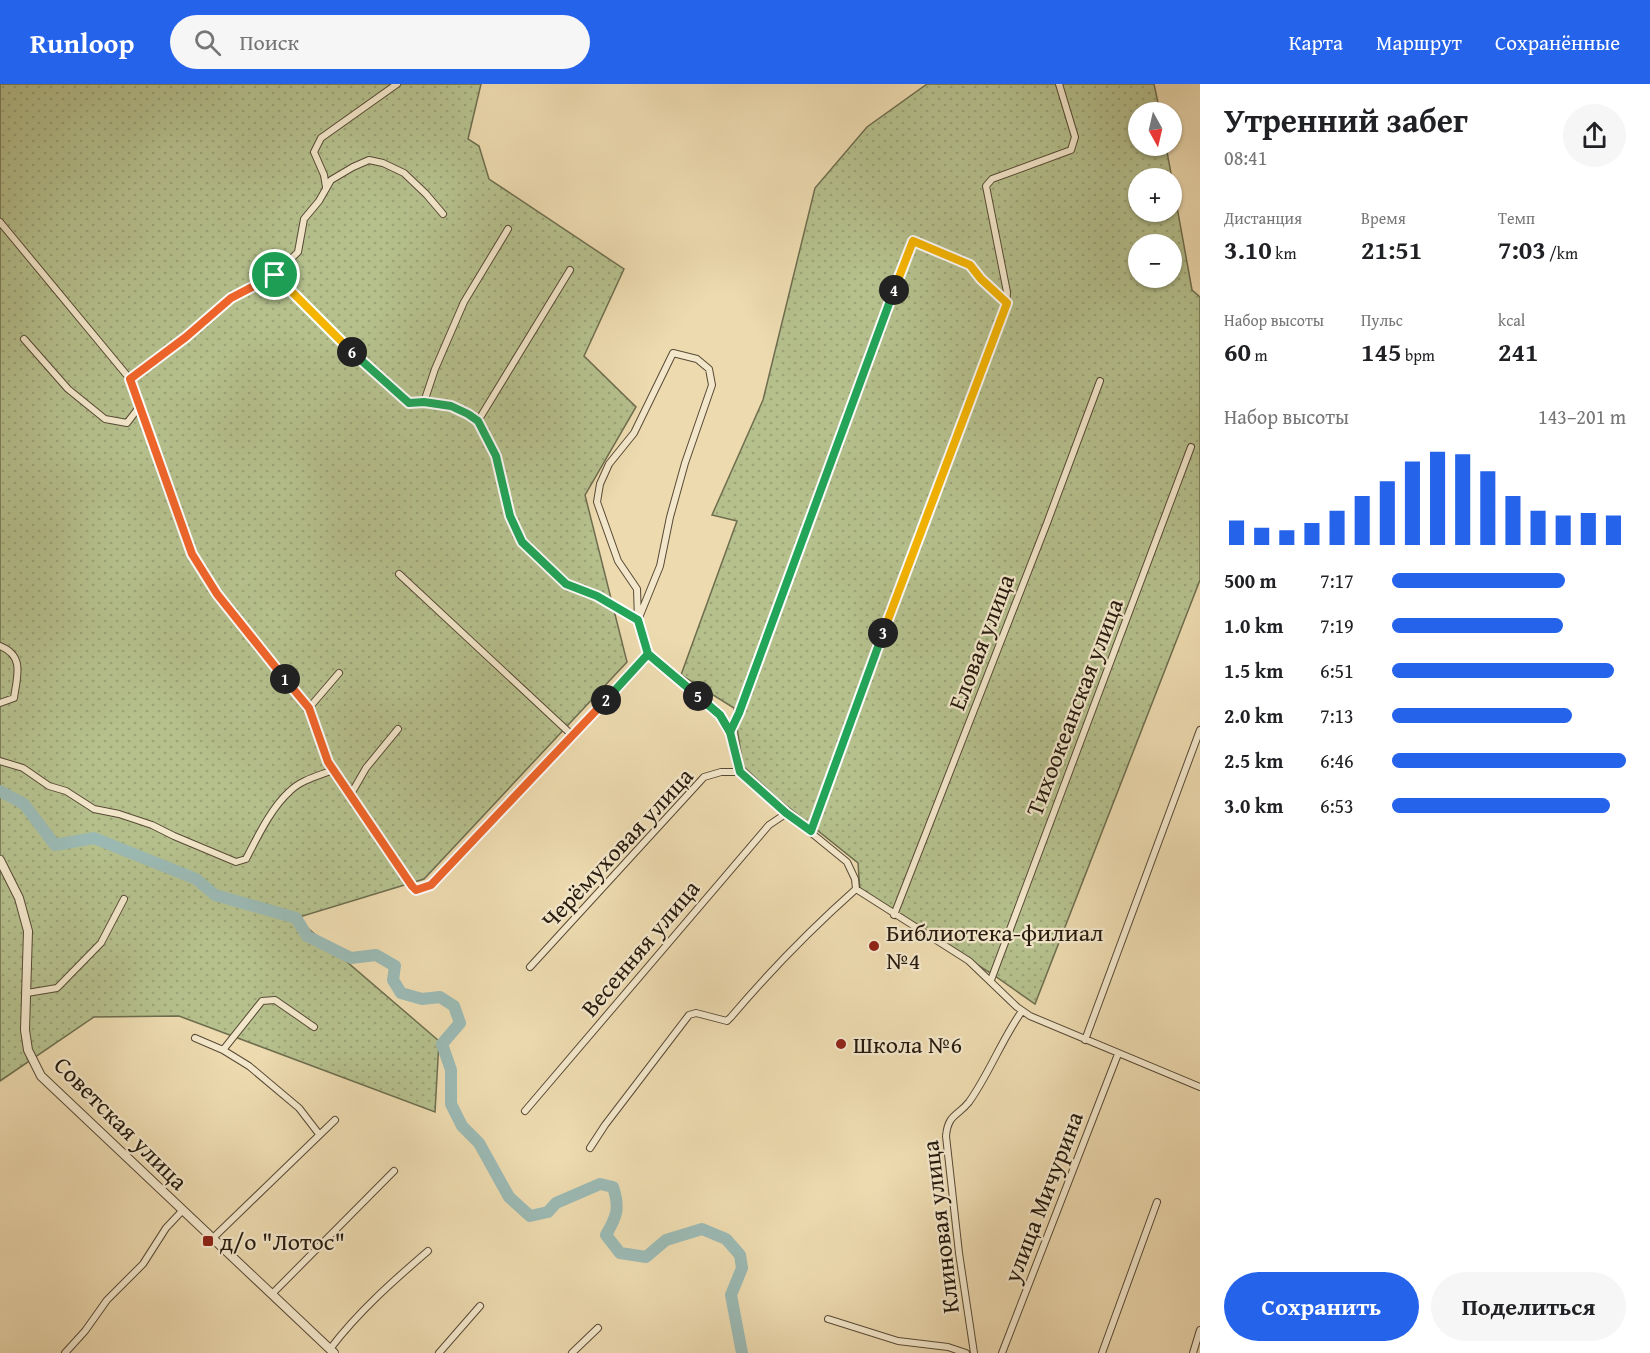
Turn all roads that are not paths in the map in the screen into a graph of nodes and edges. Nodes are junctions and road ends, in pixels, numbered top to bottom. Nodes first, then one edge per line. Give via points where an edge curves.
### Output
1 (397, 84) edge
2 (1059, 84) edge
3 (326, 187) junction
4 (443, 214) dead end
5 (0, 222) edge
6 (508, 229) dead end
7 (570, 270) dead end
8 (275, 275) junction
9 (1007, 303) junction
10 (24, 339) dead end
11 (130, 379) junction
12 (1100, 381) dead end
13 (424, 402) junction
14 (141, 406) junction
15 (478, 421) junction
16 (1191, 447) dead end
17 (399, 574) dead end
18 (638, 620) junction
19 (0, 646) edge
20 (648, 654) junction
21 (339, 673) dead end
22 (0, 703) edge
23 (309, 708) junction
24 (398, 729) dead end
25 (1200, 730) edge
26 (730, 732) junction
27 (573, 736) junction
28 (0, 761) edge
29 (333, 770) junction
30 (740, 772) junction
31 (351, 794) junction
32 (786, 813) junction
33 (811, 831) junction
34 (0, 860) edge
35 (856, 889) junction
36 (124, 899) dead end
37 (894, 915) junction
38 (530, 967) dead end
39 (991, 980) junction
40 (27, 993) junction
41 (1022, 1011) junction
42 (314, 1026) dead end
43 (195, 1038) dead end
44 (1085, 1040) junction
45 (224, 1050) junction
46 (1118, 1054) junction
47 (1200, 1088) edge
48 (525, 1111) dead end
49 (335, 1120) dead end
50 (319, 1134) junction
51 (590, 1148) dead end
52 (394, 1171) dead end
53 (1157, 1202) dead end
54 (182, 1211) junction
55 (213, 1238) junction
56 (428, 1251) dead end
57 (272, 1294) junction
58 (480, 1306) dead end
59 (828, 1319) dead end
60 (598, 1328) dead end
61 (1200, 1330) edge
62 (332, 1351) edge
63 (65, 1353) edge
64 (439, 1353) edge
65 (572, 1353) edge
66 (966, 1353) edge
67 (974, 1353) edge
68 (1002, 1353) edge
69 (1102, 1353) edge
70 (1193, 1353) edge

1 - 3 street via 321,138 314,152
2 - 9 street via 1075,137 1071,150 992,179 986,186
3 - 4 street via 331,180 369,160 383,163 404,173
3 - 8 street via 304,219 298,252
5 - 11 street
6 - 13 street via 465,302
7 - 15 street
8 - 11 street via 231,298
8 - 13 street via 409,403
9 - 26 street via 970,265 913,241
9 - 33 street
10 - 14 street via 68,389 105,419 127,423
11 - 14 street
12 - 37 street, Еловая улица
13 - 15 street via 451,406
14 - 23 street via 192,554 217,594
15 - 18 street via 496,456 510,516 522,542 566,584 597,596
16 - 39 street, Тихоокеанская улица
17 - 27 street
18 - 18 street via 660,566 685,463 712,385 709,369 697,359 673,353 634,433 609,464 597,501 618,561 637,589
18 - 20 street
19 - 22 street via 10,650 19,666 14,698
20 - 26 street via 720,715
20 - 27 street
21 - 23 street
23 - 29 street
24 - 31 street via 366,768
25 - 44 street
26 - 30 street
27 - 31 street via 431,885 420,890 412,886
28 - 29 street via 23,768 94,809 152,825 236,862 246,859 290,790
29 - 31 street
30 - 32 street
30 - 38 street, Черёмуховая улица via 704,777
32 - 33 street
32 - 48 street, Весенняя улица via 769,825
33 - 35 street via 847,862
34 - 40 street, Советская улица via 19,898 28,931
35 - 37 street
35 - 51 street via 783,956 727,1021 696,1012 689,1015
36 - 40 street via 101,943 57,988
37 - 39 street via 969,961
39 - 41 street
40 - 54 street, Советская улица via 28,1050 41,1076
41 - 44 street
41 - 67 street, Клиновая улица via 968,1103 947,1125 958,1252
42 - 45 street via 275,1000 262,1001
43 - 45 street
44 - 46 street
45 - 50 street via 299,1108
46 - 47 street
46 - 68 street, улица Мичурина
49 - 50 street
50 - 55 street
52 - 57 street
53 - 69 street
54 - 55 street, Советская улица
54 - 63 street via 143,1264 107,1300
55 - 57 street, Советская улица
56 - 62 street via 370,1304
57 - 62 street, Советская улица
58 - 64 street
59 - 66 street via 898,1341
60 - 65 street
61 - 70 street

